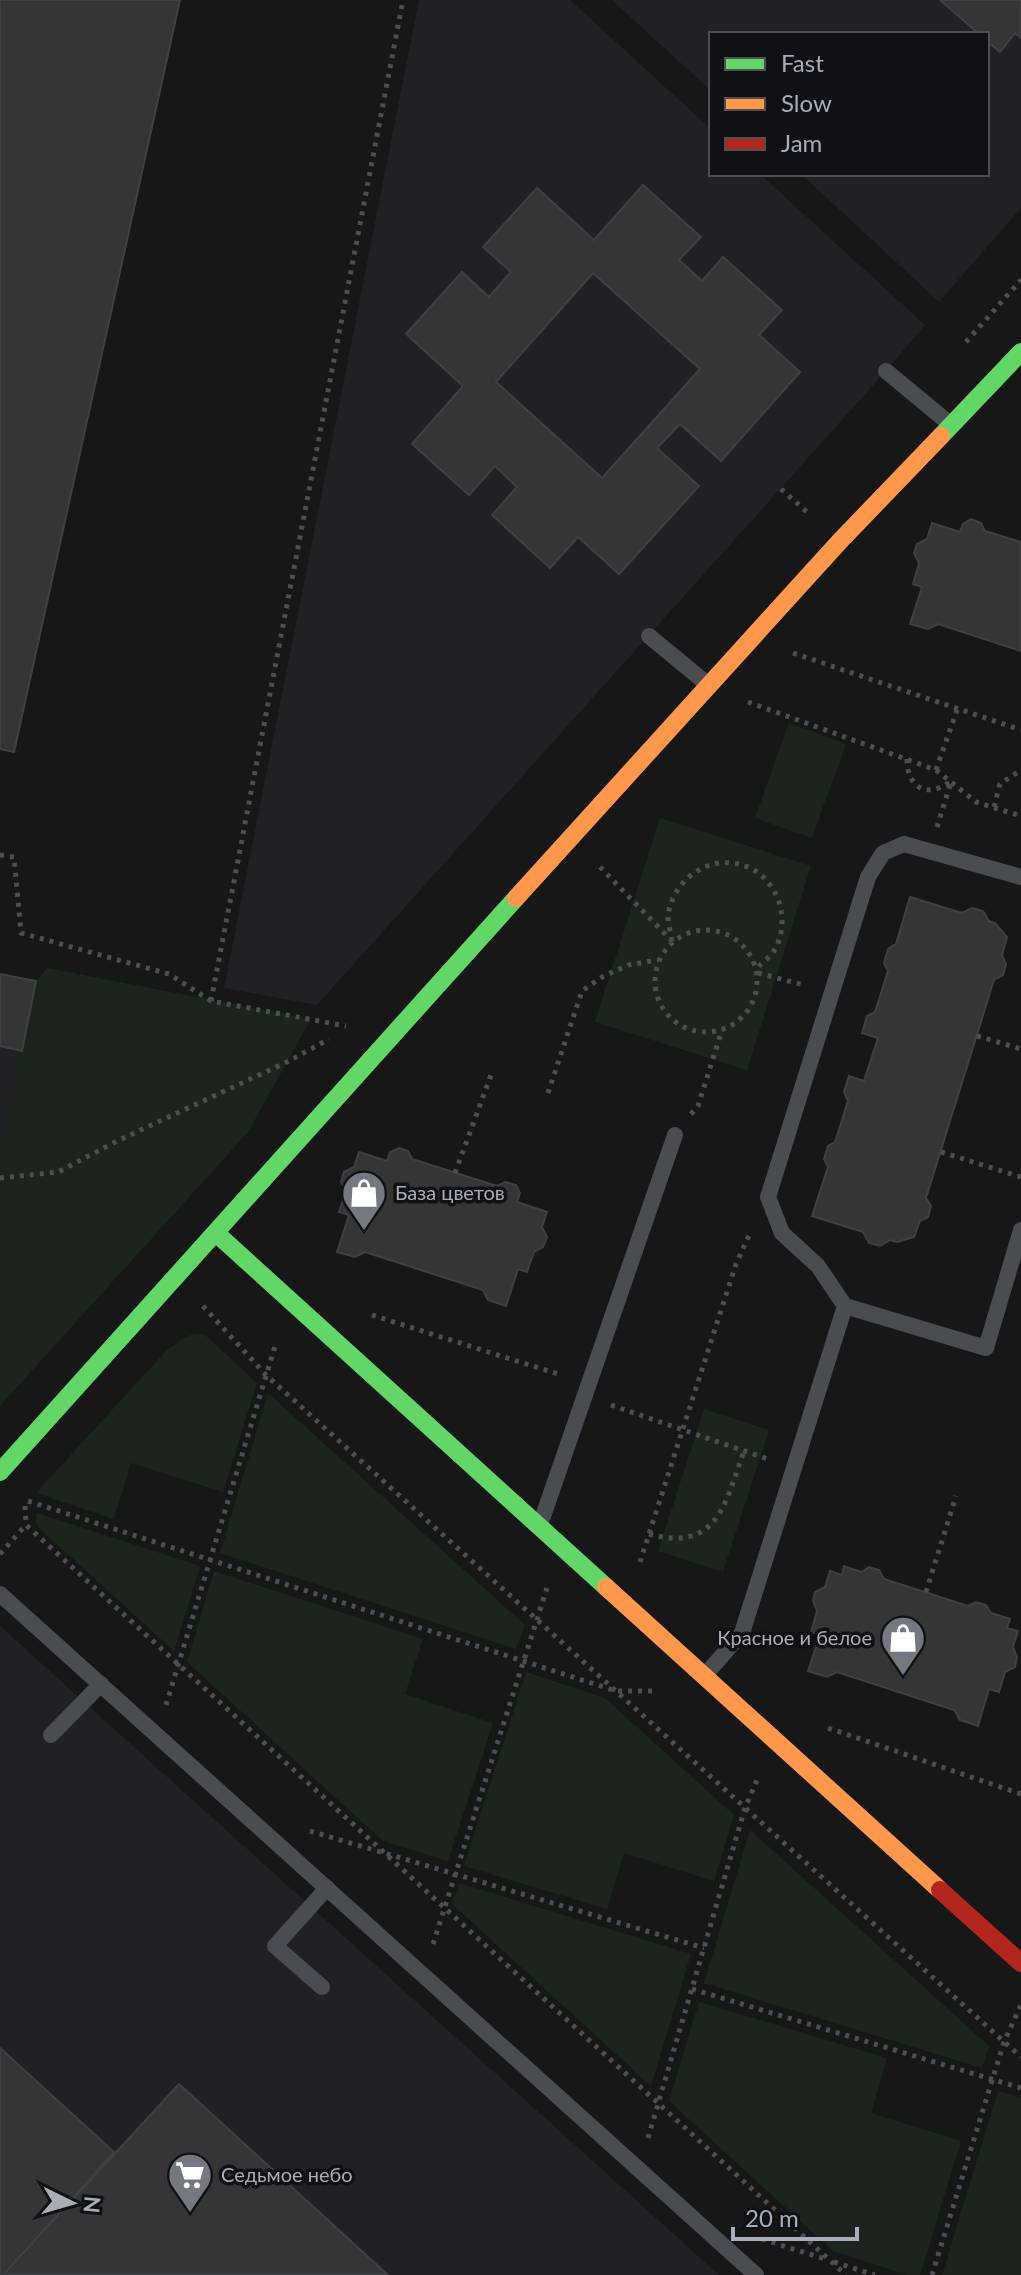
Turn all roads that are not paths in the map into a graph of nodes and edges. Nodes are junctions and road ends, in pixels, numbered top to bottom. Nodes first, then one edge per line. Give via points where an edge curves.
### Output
1 (1021, 352) edge
2 (886, 371) dead end
3 (951, 425) junction
4 (649, 636) dead end
5 (708, 685) junction
6 (1021, 877) edge
7 (675, 1135) road end
8 (1021, 1230) edge
9 (217, 1234) junction
10 (845, 1306) junction
11 (0, 1472) edge
12 (540, 1527) junction
13 (0, 1594) edge
14 (704, 1676) junction
15 (101, 1684) junction
16 (51, 1735) dead end
17 (327, 1888) junction
18 (1021, 1963) edge
19 (322, 1987) dead end
20 (756, 2275) edge

1 - 3 street
2 - 3 lane
3 - 5 street
4 - 5 lane
5 - 9 street
6 - 10 lane via 904,844 883,853 868,877 768,1197 782,1233 818,1266
7 - 12 lane
8 - 10 lane via 986,1348
9 - 11 street
9 - 12 street
10 - 14 lane via 742,1633
12 - 14 street
13 - 15 lane
14 - 18 street
15 - 16 lane
15 - 17 lane
17 - 19 lane via 275,1946
17 - 20 lane

